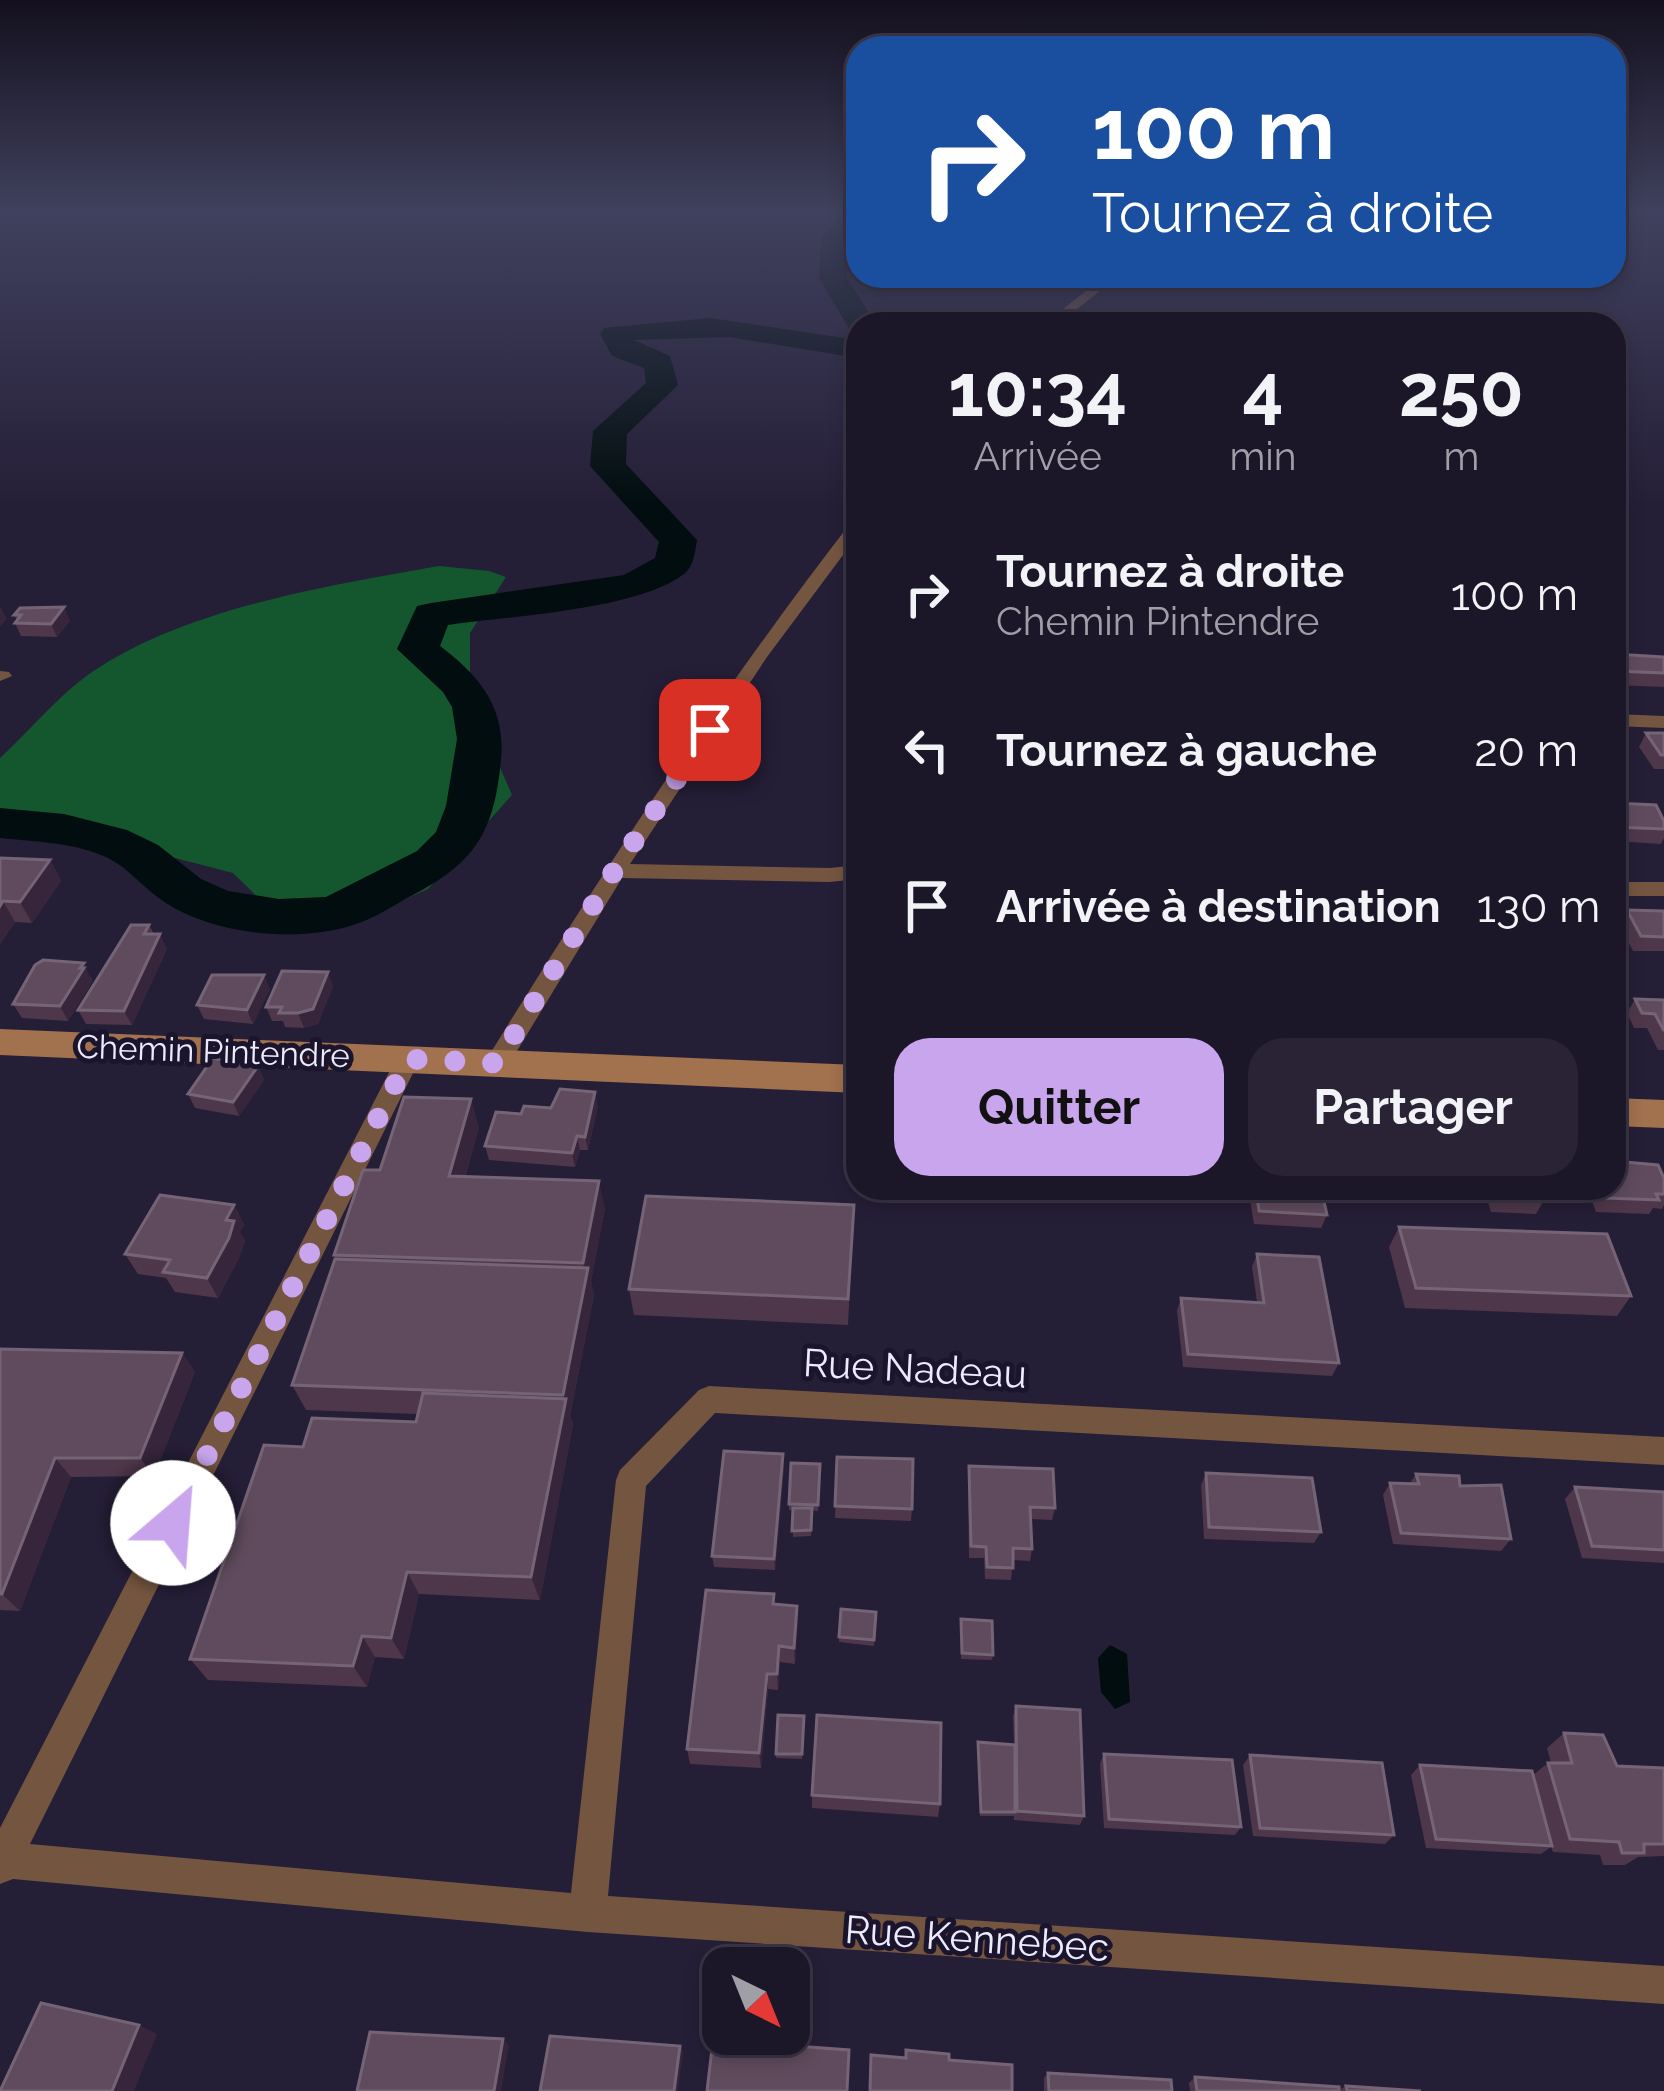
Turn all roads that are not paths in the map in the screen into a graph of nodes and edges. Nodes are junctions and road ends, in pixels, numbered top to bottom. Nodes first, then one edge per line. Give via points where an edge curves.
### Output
1 (846, 539) edge
2 (1626, 720) edge
3 (1664, 722) edge
4 (614, 871) junction
5 (846, 873) edge
6 (1626, 889) edge
7 (1664, 889) edge
8 (0, 1042) edge
9 (408, 1059) junction
10 (497, 1063) junction
11 (846, 1078) edge
12 (1626, 1112) edge
13 (1664, 1114) edge
14 (1664, 1451) edge
15 (1, 1863) edge
16 (588, 1913) junction
17 (1664, 1985) edge

1 - 4 street
2 - 3 street
4 - 5 street
4 - 10 street
6 - 7 street
8 - 9 street, Chemin Pintendre
9 - 10 street, Chemin Pintendre
9 - 15 street
10 - 11 street, Chemin Pintendre
12 - 13 street
14 - 16 street, Rue Nadeau via 709,1400 631,1480
15 - 16 street, Rue Kennebec
16 - 17 street, Rue Kennebec

